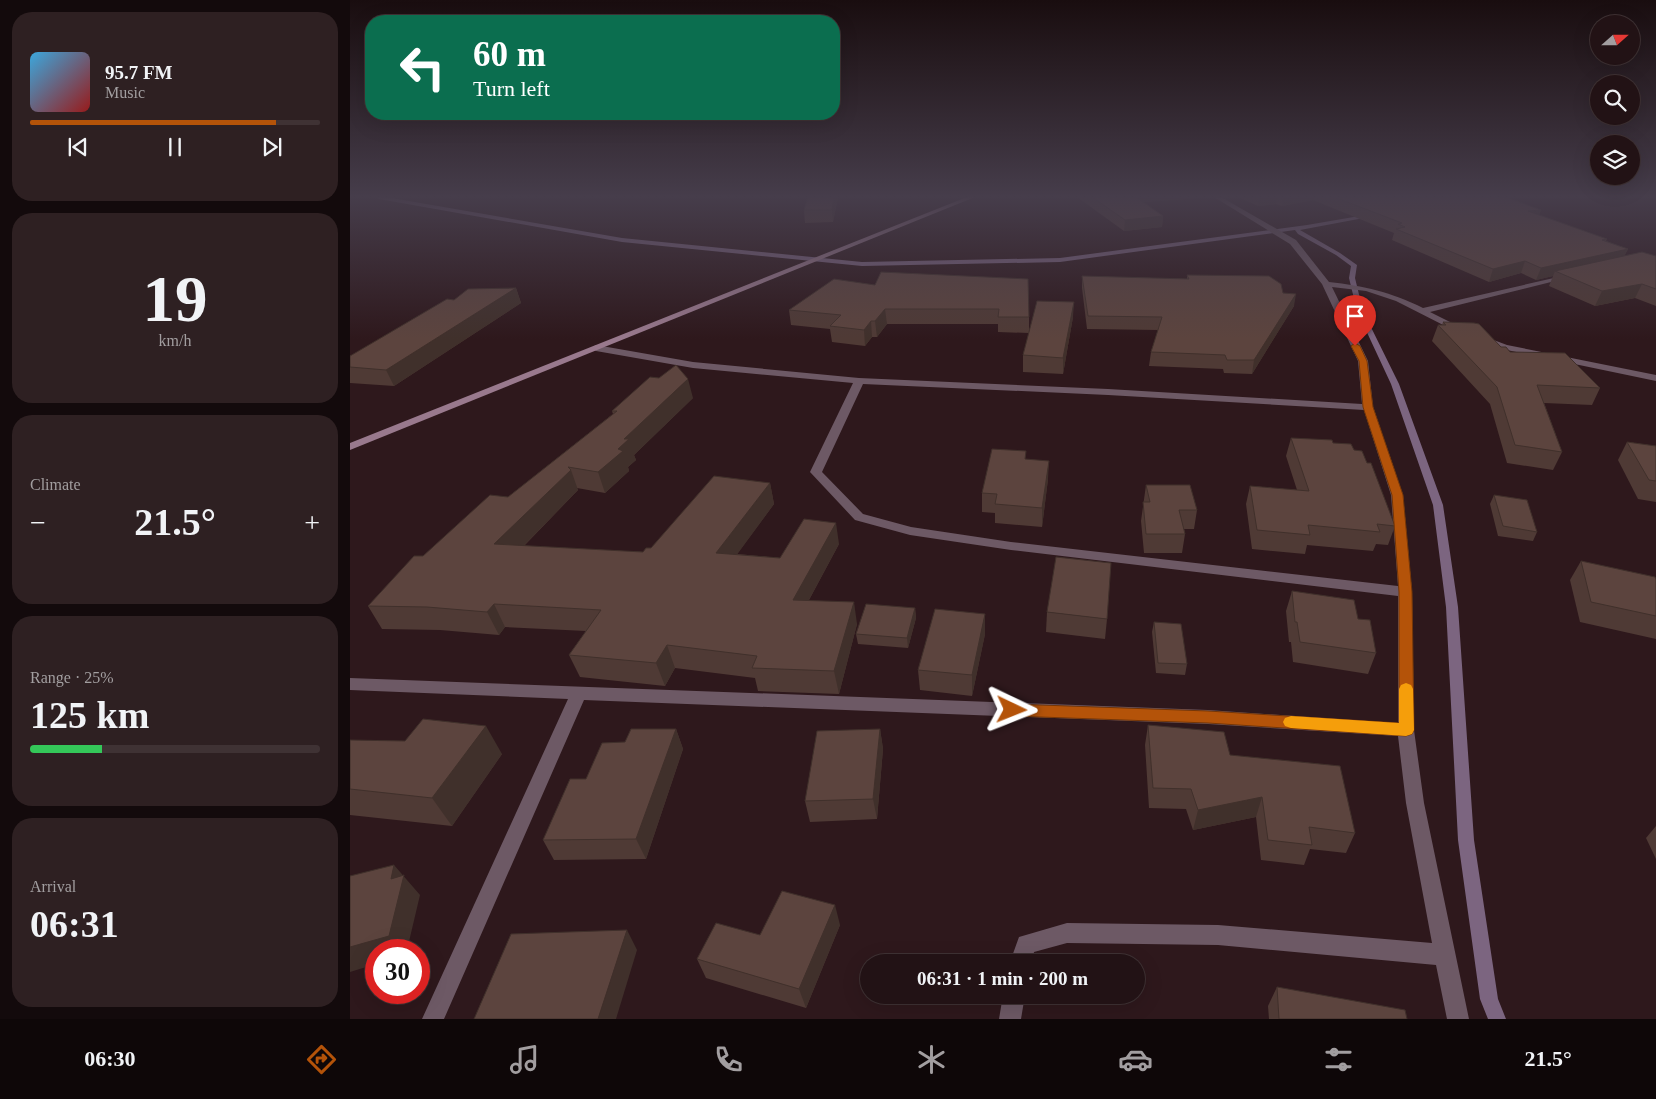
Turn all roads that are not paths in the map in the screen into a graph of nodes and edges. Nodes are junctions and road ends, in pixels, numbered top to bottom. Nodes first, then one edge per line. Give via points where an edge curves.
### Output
1 (855, 245) edge
2 (1295, 245) edge
3 (1572, 276) edge
4 (1326, 284) junction
5 (1421, 311) junction
6 (596, 348) junction
7 (1656, 378) edge
8 (859, 381) junction
9 (1368, 407) junction
10 (350, 447) edge
11 (1405, 592) junction
12 (350, 684) edge
13 (579, 694) junction
14 (1406, 730) junction
15 (1023, 954) edge
16 (1445, 955) junction
17 (1012, 1004) edge
18 (433, 1019) edge
19 (1010, 1019) edge
20 (1458, 1019) edge

1 - 6 main road
2 - 4 street
3 - 5 street
4 - 5 street via 1367,288
4 - 9 street via 1363,361
5 - 7 street via 1505,347
6 - 8 street via 693,365
6 - 10 main road
8 - 9 street
8 - 11 street via 816,472 859,517 910,531 1011,546
9 - 11 street via 1397,495
11 - 14 street
12 - 13 street
13 - 14 street via 1208,717
13 - 18 street
14 - 16 street via 1415,803
15 - 16 street via 1026,944 1067,934 1218,934
16 - 20 street
17 - 19 street

